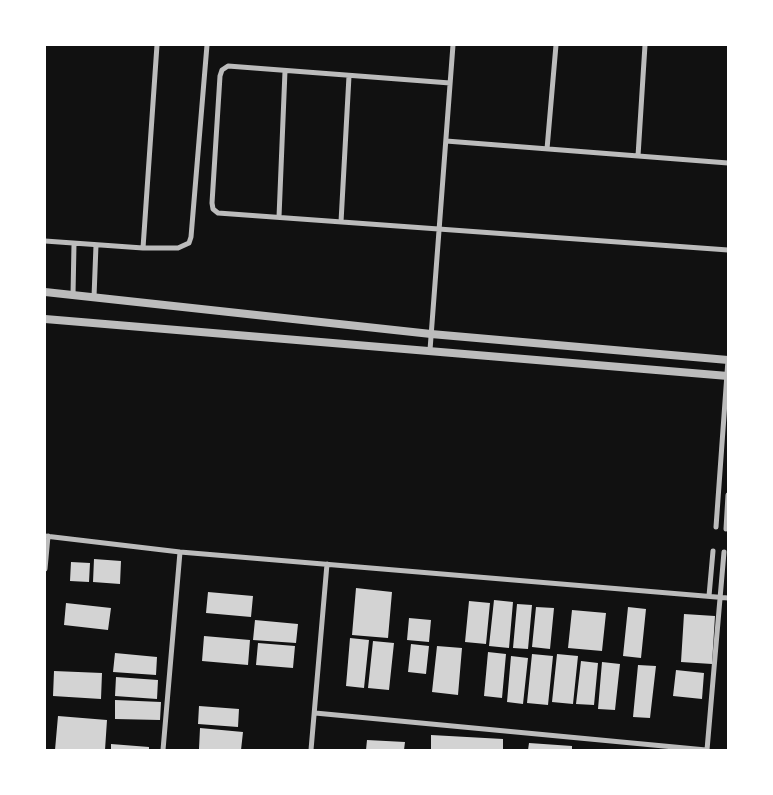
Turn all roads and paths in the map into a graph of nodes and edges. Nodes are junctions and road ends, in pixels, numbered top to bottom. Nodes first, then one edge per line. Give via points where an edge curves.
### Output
1 (157, 45) edge
2 (207, 45) edge
3 (453, 45) edge
4 (556, 45) edge
5 (645, 45) edge
6 (285, 72) junction
7 (349, 76) junction
8 (450, 83) junction
9 (446, 141) junction
10 (548, 149) junction
11 (638, 156) junction
12 (728, 163) edge
13 (279, 217) junction
14 (341, 222) junction
15 (439, 229) junction
16 (45, 241) edge
17 (74, 244) junction
18 (96, 245) junction
19 (143, 248) junction
20 (728, 250) edge
21 (45, 292) edge
22 (73, 295) junction
23 (94, 297) junction
24 (45, 319) edge
25 (431, 334) junction
26 (430, 350) junction
27 (728, 360) edge
28 (727, 376) edge
29 (728, 496) edge
30 (716, 528) dead end
31 (726, 529) dead end
32 (46, 536) edge
33 (713, 551) dead end
34 (180, 552) junction
35 (724, 552) dead end
36 (327, 564) junction
37 (45, 570) edge
38 (709, 596) junction
39 (719, 597) junction
40 (728, 598) edge
41 (314, 713) junction
42 (163, 750) edge
43 (311, 750) edge
44 (707, 750) edge

1 - 19 street
2 - 19 street via 191,238 189,243 178,248
3 - 8 street
4 - 10 street
5 - 11 street
6 - 7 street
6 - 13 street
6 - 13 street via 228,66 222,70 212,203 218,213
7 - 8 street
7 - 14 street
8 - 9 street
9 - 10 street
9 - 15 street
10 - 11 street
11 - 12 street
13 - 14 street
14 - 15 street
15 - 20 street
15 - 25 street
16 - 17 street
17 - 18 street
17 - 22 street
18 - 19 street
18 - 23 street
21 - 22 street
22 - 23 street
23 - 25 street
24 - 26 street
25 - 26 street
25 - 27 street
26 - 28 street
27 - 28 street
28 - 30 street
29 - 31 street
32 - 34 street
32 - 37 street
33 - 38 street
34 - 36 street
34 - 42 street
35 - 39 street
36 - 38 street
36 - 41 street
38 - 39 street
39 - 40 street
39 - 44 street
41 - 43 street
41 - 44 street

